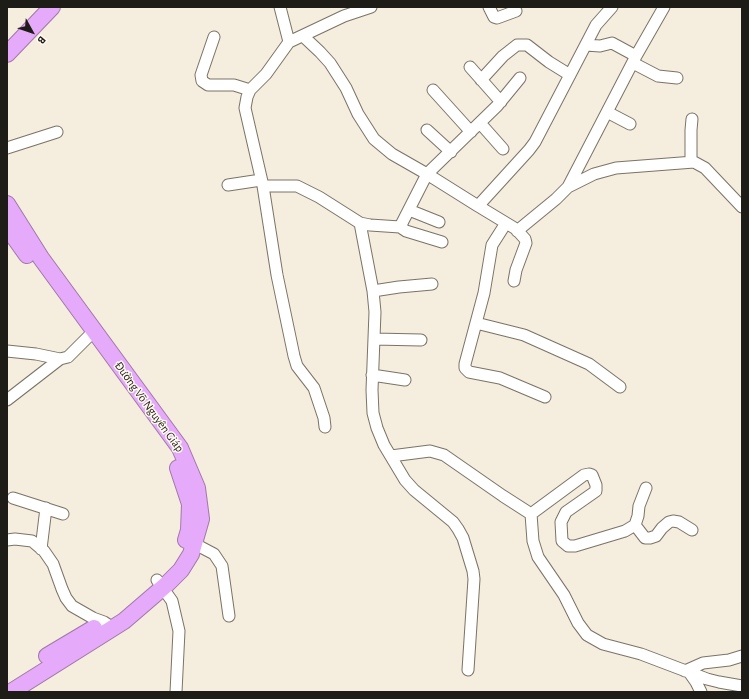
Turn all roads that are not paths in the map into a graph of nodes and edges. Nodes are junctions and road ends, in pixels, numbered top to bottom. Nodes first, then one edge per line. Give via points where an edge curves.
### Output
1 (39, 7) edge
2 (52, 7) edge
3 (280, 7) edge
4 (370, 7) edge
5 (489, 7) edge
6 (612, 7) edge
7 (664, 7) edge
8 (516, 11) dead end
9 (302, 36) junction
10 (214, 37) dead end
11 (7, 41) edge
12 (289, 42) junction
13 (586, 45) junction
14 (7, 54) edge
15 (634, 59) junction
16 (470, 67) dead end
17 (570, 75) junction
18 (520, 78) dead end
19 (677, 78) dead end
20 (480, 80) junction
21 (250, 90) junction
22 (433, 90) dead end
23 (501, 102) junction
24 (607, 112) junction
25 (692, 119) dead end
26 (480, 123) junction
27 (630, 124) dead end
28 (427, 130) dead end
29 (57, 132) dead end
30 (471, 132) junction
31 (7, 148) edge
32 (503, 150) dead end
33 (451, 152) junction
34 (691, 162) junction
35 (427, 174) junction
36 (262, 183) junction
37 (228, 185) dead end
38 (568, 187) junction
39 (7, 204) edge
40 (478, 206) junction
41 (742, 207) edge
42 (408, 210) junction
43 (439, 222) dead end
44 (360, 223) junction
45 (506, 224) junction
46 (7, 227) edge
47 (400, 227) junction
48 (517, 231) junction
49 (442, 242) dead end
50 (514, 281) dead end
51 (432, 284) dead end
52 (373, 291) junction
53 (476, 324) junction
54 (91, 334) junction
55 (374, 339) junction
56 (421, 340) dead end
57 (7, 351) edge
58 (60, 358) junction
59 (372, 375) junction
60 (405, 380) dead end
61 (620, 386) dead end
62 (8, 397) edge
63 (545, 397) dead end
64 (325, 427) dead end
65 (391, 456) junction
66 (646, 488) dead end
67 (13, 498) dead end
68 (46, 508) junction
69 (63, 514) dead end
70 (531, 514) junction
71 (635, 525) junction
72 (692, 530) dead end
73 (7, 540) edge
74 (195, 544) junction
75 (41, 549) junction
76 (160, 584) junction
77 (229, 616) dead end
78 (108, 625) junction
79 (742, 656) edge
80 (468, 670) dead end
81 (687, 671) junction
82 (7, 682) edge
83 (742, 686) edge
84 (11, 692) edge
85 (176, 692) edge
86 (701, 692) edge

1 - 11 highway
2 - 14 highway
3 - 12 street
4 - 9 street
5 - 8 street via 497,18
6 - 13 street via 596,25
7 - 15 street
9 - 12 street
9 - 35 street via 330,63 374,139 392,154
10 - 21 street via 201,75 202,81 208,85 234,85
12 - 21 street via 266,74
13 - 15 street via 600,46 612,43
13 - 17 street
15 - 19 street via 658,76
15 - 24 street
16 - 20 street
17 - 20 street via 527,45 517,45
17 - 40 street via 535,142
18 - 23 street
20 - 23 street
21 - 36 street via 245,108
22 - 30 street
23 - 26 street
24 - 27 street
24 - 38 street
25 - 34 street
26 - 30 street
26 - 32 street
28 - 33 street
29 - 31 street
30 - 33 street
33 - 35 street
34 - 38 street via 616,168 594,174
34 - 41 street via 705,168
35 - 40 street
35 - 42 street
36 - 37 street
36 - 44 street via 297,186 319,196
36 - 64 street via 294,356 297,366 314,388
38 - 48 street
39 - 54 highway, Đường Võ Nguyên Giáp
40 - 45 street
42 - 43 street
42 - 47 street
44 - 47 street
44 - 52 street
45 - 48 street
45 - 53 street via 492,245
46 - 54 highway, Đường Võ Nguyên Giáp
47 - 49 street
48 - 50 street via 526,242
51 - 52 street
52 - 55 street
53 - 61 street via 524,335 589,364
53 - 63 street via 465,364 466,370 500,378
54 - 58 street via 68,357
54 - 74 highway, Đường Võ Nguyên Giáp via 180,448 197,488 200,504 201,519
54 - 76 highway, Đường Võ Nguyên Giáp via 143,416 169,450 179,470 190,504 186,541
55 - 56 street
55 - 59 street
57 - 58 street
58 - 62 street
59 - 60 street
59 - 65 street via 377,428
65 - 70 street via 430,451 444,455
65 - 80 street via 409,485 453,522 463,538 474,579
66 - 71 street
67 - 68 street
68 - 69 street
68 - 75 street
70 - 71 street via 584,475 589,474 593,476 597,489 564,515 560,525 561,538 565,544 575,546 625,531
70 - 81 street via 533,541 538,557 564,595 584,631 603,644 641,654
71 - 72 street via 645,538 656,536 662,528 673,521
73 - 75 street via 32,541
74 - 76 highway, Đường Võ Nguyên Giáp via 181,570
74 - 77 street via 214,554 222,566
75 - 78 street via 53,564 66,598 72,606
76 - 78 highway, Đường Võ Nguyên Giáp via 122,610
76 - 85 street via 172,601 179,631
78 - 82 highway, Đường Võ Nguyên Giáp
78 - 84 highway, Đường Võ Nguyên Giáp
79 - 81 street via 703,663
81 - 83 street via 719,682
81 - 86 street

